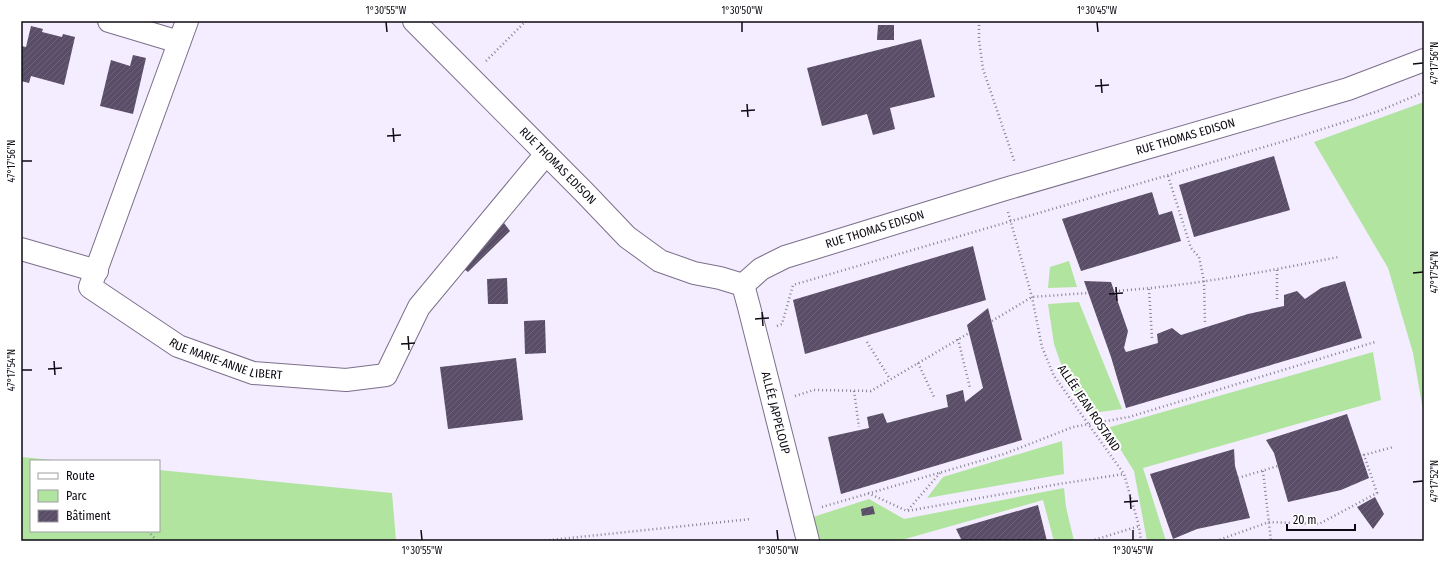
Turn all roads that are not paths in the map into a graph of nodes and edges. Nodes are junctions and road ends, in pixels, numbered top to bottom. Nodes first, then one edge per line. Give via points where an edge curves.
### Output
1 (109, 21) edge
2 (187, 21) edge
3 (414, 21) edge
4 (179, 42) junction
5 (1424, 60) edge
6 (546, 154) junction
7 (21, 249) edge
8 (97, 271) junction
9 (742, 285) junction
10 (808, 541) edge

1 - 4 street
2 - 4 street, RUE MARIE-ANNE LIBERT
3 - 6 street, RUE THOMAS EDISON
4 - 8 street, RUE MARIE-ANNE LIBERT
5 - 9 street, RUE THOMAS EDISON via 1348,89 785,257 761,269
6 - 8 street, RUE MARIE-ANNE LIBERT via 419,307 386,376 346,380 254,373 178,346 90,287
6 - 9 street, RUE THOMAS EDISON via 627,237 660,261
7 - 8 street
9 - 10 street, ALLÉE JAPPELOUP

